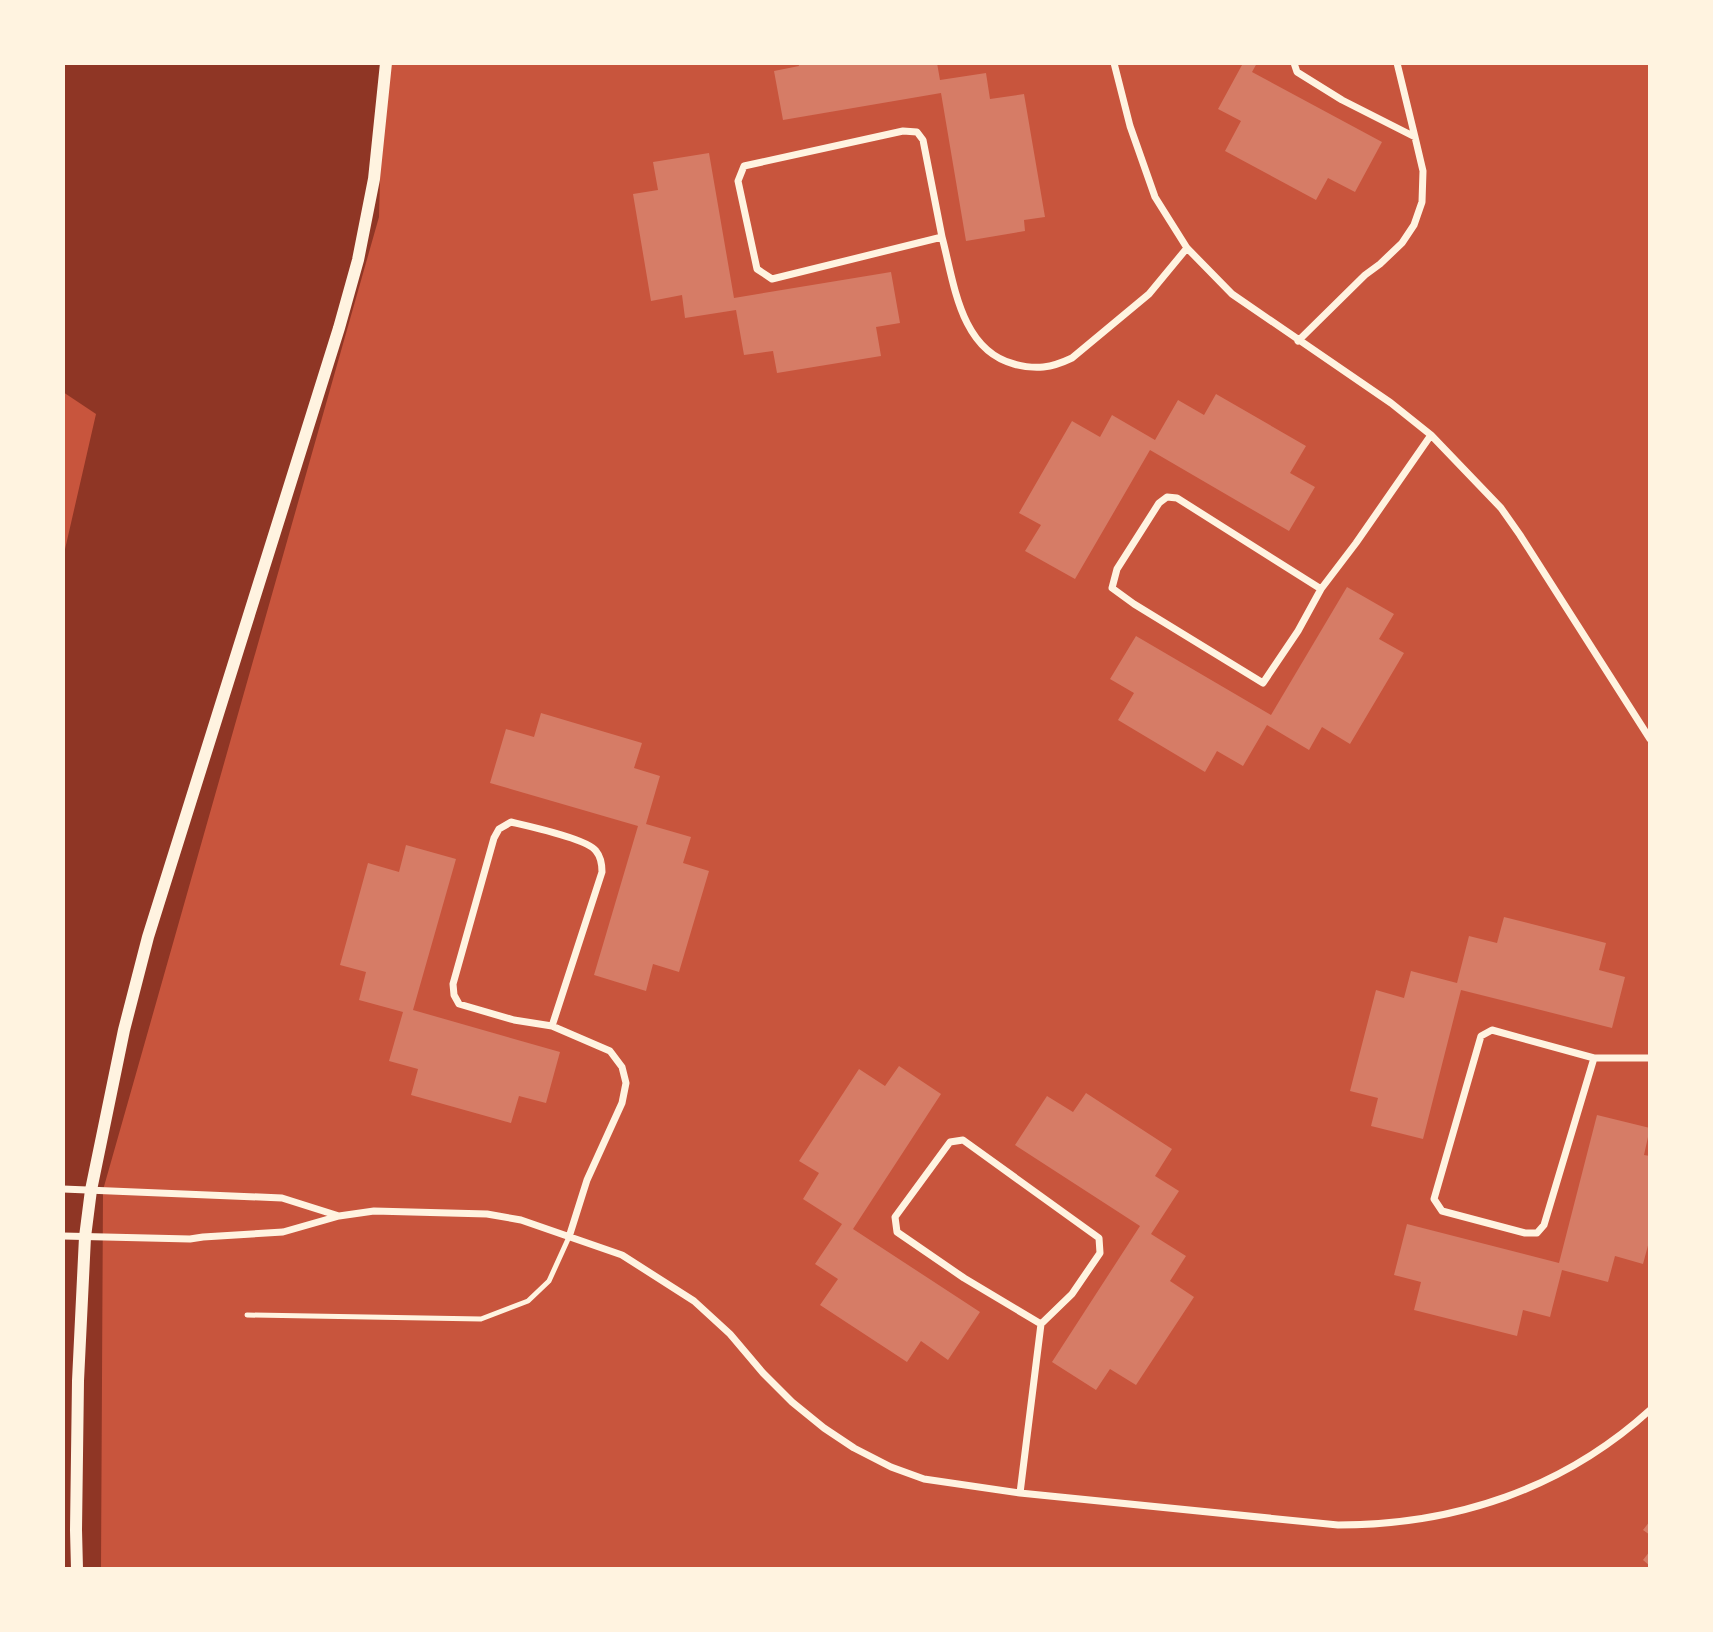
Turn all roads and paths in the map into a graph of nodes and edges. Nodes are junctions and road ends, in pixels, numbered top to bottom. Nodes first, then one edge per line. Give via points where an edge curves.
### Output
1 (386, 63) edge
2 (1114, 63) edge
3 (1294, 63) edge
4 (1397, 63) edge
5 (1415, 137) junction
6 (943, 237) junction
7 (1187, 248) junction
8 (1298, 341) junction
9 (1431, 435) junction
10 (1321, 589) junction
11 (1650, 739) edge
12 (552, 1026) junction
13 (1594, 1058) junction
14 (1650, 1058) edge
15 (63, 1189) edge
16 (91, 1190) junction
17 (339, 1216) junction
18 (63, 1236) edge
19 (85, 1237) junction
20 (569, 1237) junction
21 (247, 1315) dead end
22 (1041, 1324) junction
23 (1650, 1410) edge
24 (1020, 1493) junction
25 (77, 1569) edge

1 - 16 street via 374,179 358,260 148,937
2 - 7 street via 1155,197
3 - 5 street via 1297,72 1342,100
4 - 5 street
5 - 8 street via 1423,171 1422,202 1414,225 1402,243
6 - 6 street via 923,139 917,132 902,131 744,166 738,181 757,270 772,279
6 - 7 street via 967,325 980,344 1003,361 1030,368 1072,358 1149,294
7 - 8 street via 1231,294
8 - 9 street
9 - 10 street
9 - 11 street via 1508,517
10 - 10 street via 1263,682 1112,588 1117,569 1167,497 1177,498
12 - 12 street via 602,872 601,860 595,848 581,841 511,822 494,838 453,984 454,995 459,1004
12 - 20 street via 610,1051 622,1067 626,1083
13 - 13 street via 1544,1225 1536,1233 1525,1233 1441,1211 1434,1199 1481,1037 1492,1030
13 - 14 street
15 - 16 street
16 - 17 street via 282,1198
16 - 19 street
17 - 19 street via 284,1232 190,1240
17 - 20 street via 374,1211 487,1214
18 - 19 street
19 - 25 street via 78,1381
20 - 21 lane via 549,1281 528,1301 481,1319
20 - 24 street via 622,1255 694,1301 792,1402 854,1448 924,1479
22 - 22 street via 1072,1294 1100,1253 1099,1238 963,1140 950,1142 895,1217 897,1232
22 - 24 street
23 - 24 street via 1601,1450 1556,1476 1471,1509 1408,1522 1338,1525

